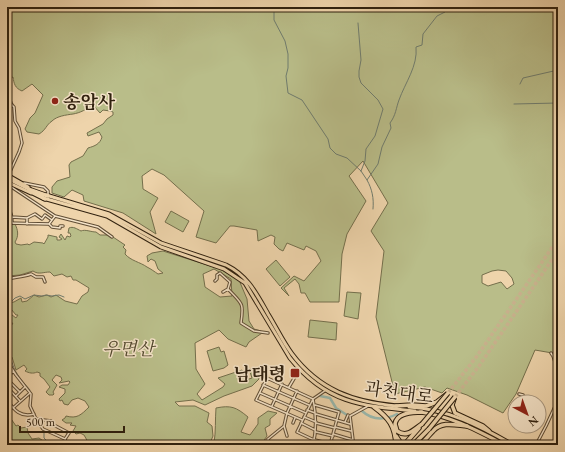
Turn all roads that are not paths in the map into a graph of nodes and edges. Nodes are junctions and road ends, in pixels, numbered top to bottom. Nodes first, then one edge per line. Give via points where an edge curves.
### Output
1 (7, 94) edge
2 (7, 179) edge
3 (22, 183) junction
4 (47, 197) junction
5 (7, 209) edge
6 (55, 216) junction
7 (12, 217) junction
8 (28, 218) junction
9 (52, 220) junction
10 (7, 223) edge
11 (12, 223) junction
12 (27, 224) junction
13 (49, 224) junction
14 (63, 226) dead end
15 (112, 238) dead end
16 (7, 279) edge
17 (215, 281) dead end
18 (45, 282) dead end
19 (228, 289) junction
20 (223, 292) dead end
21 (276, 331) junction
22 (268, 333) dead end
23 (551, 353) dead end
24 (7, 362) edge
25 (9, 364) junction
26 (557, 364) edge
27 (7, 366) edge
28 (299, 369) junction
29 (558, 370) edge
30 (13, 371) junction
31 (7, 378) edge
32 (282, 384) junction
33 (263, 385) junction
34 (7, 387) edge
35 (25, 387) junction
36 (289, 387) junction
37 (328, 389) junction
38 (297, 391) junction
39 (20, 392) junction
40 (278, 392) junction
41 (30, 393) junction
42 (260, 393) junction
43 (16, 396) junction
44 (293, 398) junction
45 (313, 399) junction
46 (7, 400) edge
47 (275, 400) junction
48 (558, 400) edge
49 (20, 401) junction
50 (309, 405) junction
51 (315, 405) junction
52 (290, 406) junction
53 (371, 406) junction
54 (396, 406) junction
55 (272, 407) junction
56 (14, 408) junction
57 (307, 410) junction
58 (422, 412) junction
59 (287, 413) junction
60 (306, 413) junction
61 (34, 414) junction
62 (316, 414) junction
63 (348, 415) dead end
64 (295, 417) junction
65 (304, 417) junction
66 (36, 419) junction
67 (302, 420) junction
68 (337, 420) junction
69 (345, 422) junction
70 (391, 422) junction
71 (293, 423) dead end
72 (301, 423) junction
73 (316, 423) junction
74 (351, 424) junction
75 (422, 424) junction
76 (284, 426) junction
77 (467, 426) junction
78 (335, 427) junction
79 (429, 429) junction
80 (351, 431) junction
81 (489, 431) junction
82 (316, 432) junction
83 (333, 435) junction
84 (287, 436) dead end
85 (487, 436) junction
86 (65, 439) junction
87 (268, 439) junction
88 (314, 440) junction
89 (270, 444) edge
90 (419, 444) edge
91 (67, 445) edge
92 (263, 445) edge
93 (313, 445) edge
94 (330, 445) edge
95 (396, 445) edge
96 (403, 445) edge
97 (413, 445) edge
98 (505, 445) edge
99 (513, 445) edge
100 (536, 445) edge

1 - 2 street via 14,107 15,121 22,143
2 - 3 main road
2 - 4 highway
2 - 6 street
3 - 4 main road
3 - 4 street via 44,187 48,191
4 - 21 main road, 과천대로 via 107,216 161,247 224,269 245,284
4 - 21 main road via 109,214 161,243 226,264 248,281
5 - 7 street
6 - 9 street
6 - 15 street via 98,227
7 - 8 street
7 - 11 street
8 - 9 street via 35,214 42,219 45,215
8 - 12 street
9 - 13 street
10 - 11 street
11 - 12 street
12 - 13 street
13 - 14 street via 56,228
16 - 18 street via 31,274 43,277
17 - 19 street via 220,273 230,282
19 - 20 street
19 - 22 street via 242,304 241,323 255,333
21 - 28 main road, 과천대로 via 290,358
21 - 37 main road, 과천대로 via 299,362
23 - 26 street
24 - 25 street
25 - 27 street
25 - 30 street
26 - 29 street
28 - 36 street
28 - 37 main road, 과천대로 via 315,383
30 - 31 street
30 - 35 street
31 - 39 street
32 - 33 street via 267,378
32 - 36 street
32 - 40 street
33 - 40 street
33 - 42 street
34 - 43 street
35 - 39 street
35 - 41 street
36 - 38 street
37 - 45 street
37 - 53 main road, 과천대로
38 - 44 street
38 - 45 street
39 - 43 street
40 - 44 street
40 - 47 street
41 - 49 street
41 - 61 street via 30,406
42 - 47 street
42 - 55 street via 256,400
43 - 49 street
44 - 50 street
44 - 52 street
45 - 50 street
45 - 51 street
46 - 56 street
47 - 52 street
47 - 55 street
48 - 100 street
49 - 56 street
50 - 57 street
51 - 62 street
51 - 68 street via 340,412
52 - 59 street
52 - 60 street
53 - 54 main road, 과천대로
53 - 58 main road, 과천대로
53 - 70 highway
53 - 74 street, 과천대로 via 350,416
54 - 75 highway, bridge via 434,404 448,393
54 - 81 main road, 과천대로 via 444,412
55 - 59 street
56 - 61 street via 23,416
57 - 60 street
57 - 62 street
58 - 75 highway via 401,415 395,424 397,431 404,434
58 - 77 main road, 과천대로
59 - 64 street
59 - 76 street
60 - 65 street
61 - 66 street
62 - 68 street
62 - 73 street
63 - 69 street
64 - 67 street
64 - 71 street
65 - 67 street
65 - 73 street
66 - 86 street via 43,429
66 - 86 street via 51,421 69,434
67 - 72 street
68 - 69 street
68 - 78 street
69 - 74 street
70 - 95 highway
70 - 96 highway via 397,438
72 - 82 street
72 - 88 street via 297,432
73 - 78 street
73 - 82 street
74 - 80 street
75 - 96 highway
76 - 84 street
76 - 87 street
77 - 85 main road, 과천대로
77 - 90 highway via 441,425
78 - 80 street
78 - 83 street
79 - 81 highway, bridge via 455,397 452,409 455,413
79 - 90 highway
79 - 97 highway
80 - 83 street via 353,440
81 - 85 main road
81 - 99 main road, 과천대로
82 - 83 street
82 - 88 street
83 - 94 street
85 - 98 main road, 과천대로
86 - 91 street
87 - 89 street
87 - 92 street
88 - 93 street
88 - 94 street

